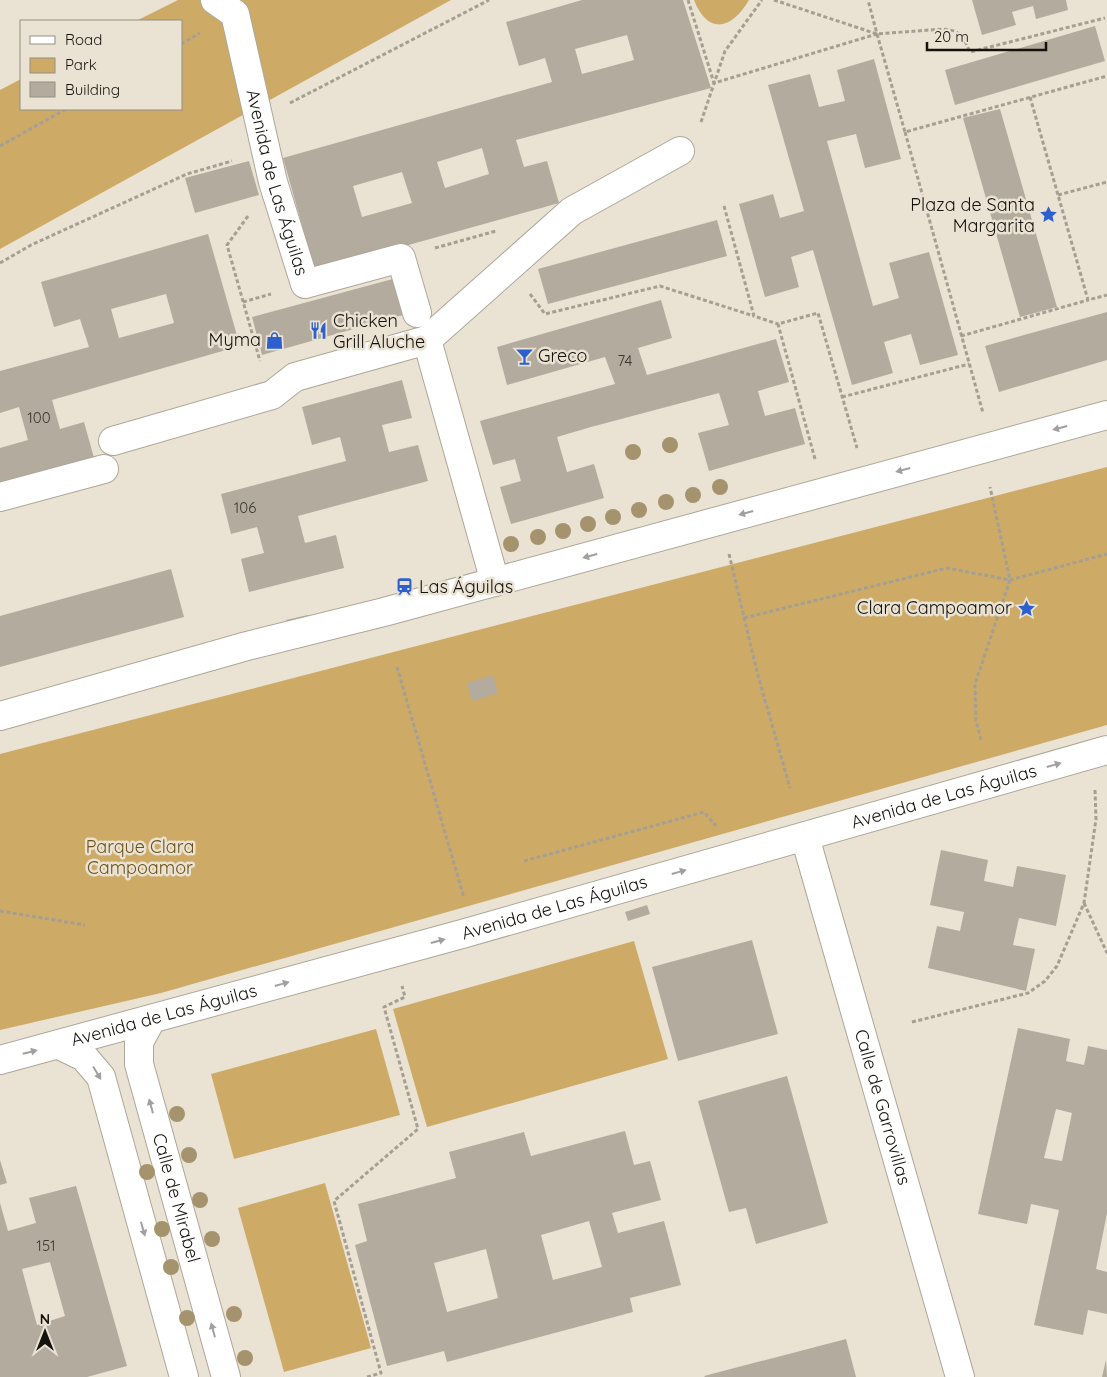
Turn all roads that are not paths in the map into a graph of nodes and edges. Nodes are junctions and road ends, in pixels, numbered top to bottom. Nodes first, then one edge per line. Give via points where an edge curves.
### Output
1 (225, 7) edge
2 (680, 151) dead end
3 (417, 313) dead end
4 (427, 340) junction
5 (1107, 415) edge
6 (113, 441) dead end
7 (104, 469) dead end
8 (0, 497) edge
9 (495, 582) junction
10 (0, 716) edge
11 (1107, 750) edge
12 (805, 837) junction
13 (151, 1020) junction
14 (59, 1045) junction
15 (0, 1060) edge
16 (184, 1377) edge
17 (226, 1377) edge
18 (960, 1377) edge

1 - 3 street, Avenida de Las Águilas via 258,119 272,182 305,284 400,258
2 - 4 street via 572,211
4 - 6 street via 295,377 272,395
4 - 9 street
5 -> 9 street
7 - 8 street
9 - 10 street via 247,646
12 -> 11 street, Avenida de Las Águilas
13 -> 12 street, Avenida de Las Águilas
12 - 18 street, Calle de Garrovillas
13 - 14 street, Avenida de Las Águilas
17 -> 13 street, Calle de Mirabel via 139,1064 139,1042
15 -> 14 street, Avenida de Las Águilas
14 -> 16 street via 84,1057 101,1077

